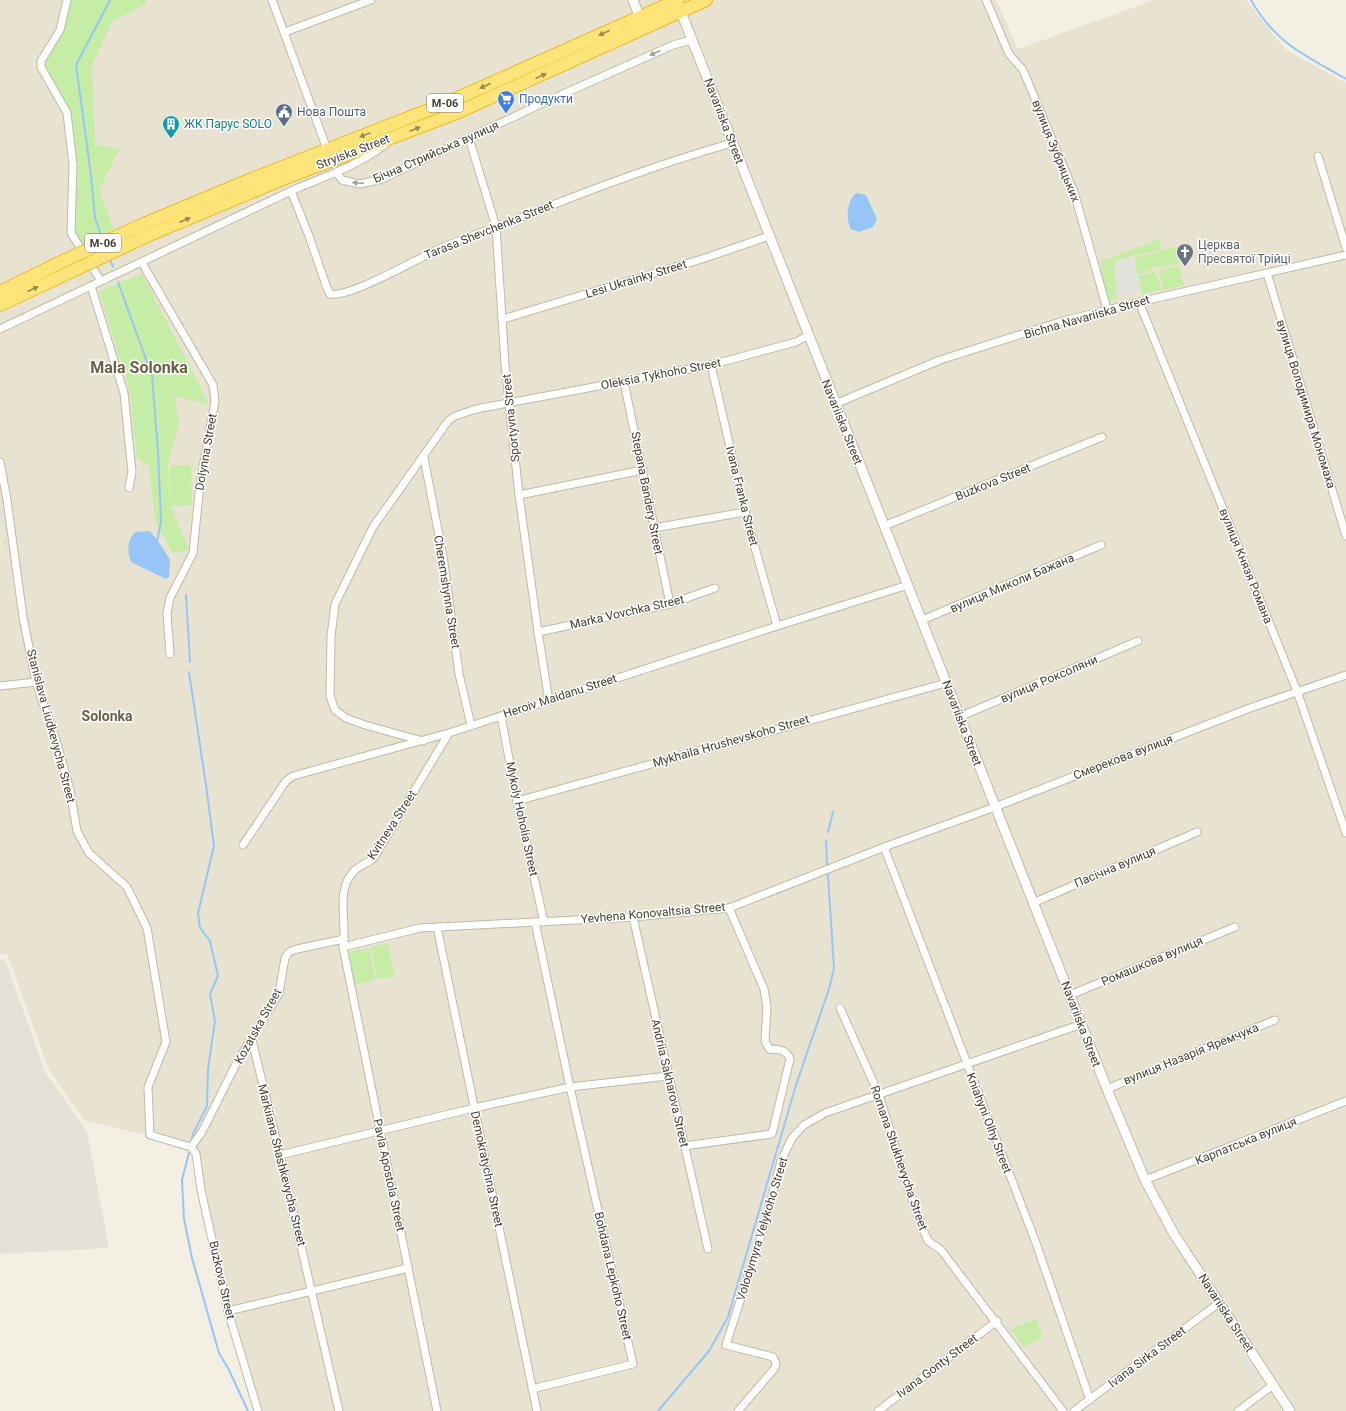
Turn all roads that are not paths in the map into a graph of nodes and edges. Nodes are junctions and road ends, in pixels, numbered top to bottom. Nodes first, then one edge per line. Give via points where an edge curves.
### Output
1 (67, 0) edge
2 (272, 0) edge
3 (371, 0) edge
4 (633, 0) edge
5 (706, 0) edge
6 (986, 0) edge
7 (680, 6) edge
8 (640, 18) junction
9 (285, 32) junction
10 (692, 40) junction
11 (396, 136) junction
12 (469, 138) junction
13 (732, 143) junction
14 (327, 150) junction
15 (1318, 156) dead end
16 (336, 172) junction
17 (291, 191) junction
18 (496, 228) junction
19 (769, 236) junction
20 (1346, 248) edge
21 (1346, 255) edge
22 (142, 263) junction
23 (1267, 273) junction
24 (101, 281) junction
25 (91, 286) junction
26 (0, 292) edge
27 (1139, 302) junction
28 (0, 305) edge
29 (1107, 309) junction
30 (503, 319) junction
31 (0, 330) edge
32 (809, 335) junction
33 (711, 365) junction
34 (624, 382) junction
35 (510, 402) junction
36 (835, 404) junction
37 (1102, 437) dead end
38 (424, 458) junction
39 (0, 462) edge
40 (643, 470) junction
41 (129, 488) dead end
42 (519, 495) junction
43 (745, 512) junction
44 (884, 526) junction
45 (654, 528) junction
46 (1346, 536) edge
47 (1101, 545) dead end
48 (908, 585) junction
49 (715, 588) dead end
50 (670, 604) junction
51 (922, 620) junction
52 (777, 626) junction
53 (538, 632) junction
54 (1138, 641) dead end
55 (170, 654) dead end
56 (1346, 675) edge
57 (36, 682) junction
58 (946, 683) junction
59 (0, 686) edge
60 (1297, 691) junction
61 (549, 701) junction
62 (501, 716) junction
63 (959, 717) junction
64 (471, 725) junction
65 (449, 733) junction
66 (423, 741) junction
67 (517, 801) junction
68 (995, 807) junction
69 (1197, 832) dead end
70 (1346, 833) edge
71 (243, 845) dead end
72 (884, 847) junction
73 (1033, 902) junction
74 (729, 908) junction
75 (633, 916) junction
76 (535, 922) junction
77 (544, 922) junction
78 (437, 927) junction
79 (1234, 927) dead end
80 (344, 940) junction
81 (343, 947) junction
82 (1070, 995) junction
83 (840, 1008) dead end
84 (1275, 1020) dead end
85 (1082, 1024) junction
86 (252, 1040) junction
87 (967, 1065) junction
88 (668, 1076) junction
89 (570, 1087) junction
90 (1107, 1089) junction
91 (879, 1095) junction
92 (1346, 1101) edge
93 (474, 1108) junction
94 (380, 1132) junction
95 (684, 1146) junction
96 (191, 1147) junction
97 (280, 1155) junction
98 (1145, 1180) junction
99 (708, 1249) dead end
100 (408, 1268) junction
101 (312, 1290) junction
102 (1219, 1303) junction
103 (228, 1311) junction
104 (997, 1321) junction
105 (1273, 1385) junction
106 (532, 1389) junction
107 (1090, 1400) junction
108 (258, 1411) edge
109 (339, 1411) edge
110 (437, 1411) edge
111 (537, 1411) edge
112 (738, 1411) edge
113 (878, 1411) edge
114 (1063, 1411) edge
115 (1074, 1411) edge
116 (1238, 1411) edge
117 (1290, 1411) edge

1 - 24 street via 63,24 41,61 41,67 67,113 73,165 71,232
2 - 9 street
3 - 9 street
4 - 8 street
5 - 7 highway, Stryiska Street / М-06
6 - 29 street, вулиця Зубрицьких via 1009,54 1023,70 1074,192
7 - 8 highway, Stryiska Street / М-06
7 - 10 street, Navariiska Street
11 -> 7 highway, Stryiska Street / М-06 via 512,89
8 -> 14 highway, Stryiska Street / М-06 via 449,102
9 - 14 street
10 -> 12 street, Бічна Стрийська вулиця via 673,45
10 - 13 street, Navariiska Street
11 - 16 street via 376,152
28 -> 11 highway, Stryiska Street / М-06, bridge via 149,235
12 -> 16 street, Бічна Стрийська вулиця via 373,182 360,184 342,180
12 - 18 street, Sportyvna Street
13 - 18 street, Tarasa Shevchenka Street via 594,188
13 - 19 street, Navariiska Street
14 - 26 highway, Stryiska Street / М-06, bridge via 144,224
15 - 20 street
16 - 17 street
17 - 18 street, Tarasa Shevchenka Street via 327,288 330,294 334,295 357,288 446,245
17 - 22 street
18 - 30 street, Sportyvna Street
19 - 30 street, Lesi Ukrainky Street
19 - 32 street, Navariiska Street
21 - 23 street, Bichna Navariiska Street
22 - 24 street
22 - 55 street, Dolynna Street via 213,386 215,401 200,484 193,553 170,598 166,613
23 - 27 street, Bichna Navariiska Street
23 - 46 street, вулиця Володимира Мономаха
24 - 25 street
25 - 31 street
25 - 41 street via 124,393 132,472
27 - 29 street, Bichna Navariiska Street
27 - 60 street, вулиця Князя Романа
29 - 36 street, Bichna Navariiska Street via 940,360
30 - 35 street, Sportyvna Street
32 - 33 street, Oleksia Tykhoho Street via 796,342
32 - 36 street, Navariiska Street
33 - 34 street, Oleksia Tykhoho Street
33 - 43 street, Ivana Franka Street
34 - 35 street, Oleksia Tykhoho Street
34 - 40 street, Stepana Bandery Street
35 - 38 street, Oleksia Tykhoho Street via 455,416 448,421
35 - 42 street, Sportyvna Street
36 - 44 street, Navariiska Street
37 - 44 street, Buzkova Street
38 - 64 street, Cheremshynna Street via 442,556 459,674
38 - 66 street, Oleksia Tykhoho Street via 373,527 336,604 331,636 330,696 335,710 346,718
39 - 57 street, Stanislava Liudkevycha Street via 23,617
40 - 42 street
40 - 45 street, Stepana Bandery Street
42 - 53 street, Sportyvna Street
43 - 45 street
43 - 52 street, Ivana Franka Street
44 - 48 street, Navariiska Street
45 - 50 street, Stepana Bandery Street
47 - 51 street, вулиця Миколи Бажана
48 - 51 street, Navariiska Street
48 - 52 street, Heroiv Maidanu Street
49 - 50 street, Marka Vovchka Street
50 - 53 street, Marka Vovchka Street
51 - 58 street, Navariiska Street
52 - 61 street, Heroiv Maidanu Street
53 - 61 street, Sportyvna Street
54 - 63 street, вулиця Роксоляни
56 - 60 street, Смерекова вулиця
57 - 59 street
57 - 96 street, Stanislava Liudkevycha Street via 70,790 76,831 89,853 127,887 147,928 166,1042 148,1087 150,1135
58 - 63 street, Navariiska Street
58 - 67 street, Mykhaila Hrushevskoho Street
60 - 68 street, Смерекова вулиця
60 - 70 street, вулиця Князя Романа
61 - 62 street, Heroiv Maidanu Street
62 - 64 street, Heroiv Maidanu Street
62 - 67 street, Mykoly Hoholia Street
63 - 68 street, Navariiska Street
64 - 65 street, Heroiv Maidanu Street
65 - 66 street, Heroiv Maidanu Street
65 - 80 street, Kvitneva Street via 373,859 355,869 346,884 343,903
66 - 71 street, Heroiv Maidanu Street via 293,776 286,781
67 - 77 street, Mykoly Hoholia Street
68 - 72 street, Yevhena Konovaltsia Street
68 - 73 street, Navariiska Street
69 - 73 street, Пасічна вулиця
72 - 74 street, Yevhena Konovaltsia Street
72 - 87 street, Kniahyni Olhy Street
73 - 82 street, Navariiska Street
74 - 75 street, Yevhena Konovaltsia Street
74 - 95 street via 764,989 767,1006 765,1041 769,1049 783,1050 790,1059 772,1134
75 - 77 street, Yevhena Konovaltsia Street
75 - 88 street, Andriia Sakharova Street
76 - 77 street, Yevhena Konovaltsia Street
76 - 78 street, Yevhena Konovaltsia Street
76 - 89 street, Bohdana Lepkoho Street
78 - 81 street, Yevhena Konovaltsia Street via 420,928
78 - 93 street, Demokratychna Street
79 - 82 street, Ромашкова вулиця
80 - 81 street, Pavla Apostola Street
80 - 86 street, Kozatska Street via 289,952 285,958 279,992
81 - 94 street, Pavla Apostola Street
82 - 85 street, Navariiska Street
83 - 91 street, Romana Shukhevycha Street
84 - 90 street, вулиця Назарія Яремчука
85 - 87 street, Volodymyra Velykoho Street
85 - 90 street, Navariiska Street
86 - 96 street, Kozatska Street via 237,1062 202,1132
86 - 97 street, Markiiana Shashkevycha Street
87 - 91 street, Volodymyra Velykoho Street
87 - 107 street, Kniahyni Olhy Street via 1036,1243
88 - 89 street
88 - 95 street, Andriia Sakharova Street
89 - 93 street
89 - 106 street, Bohdana Lepkoho Street via 633,1364
90 - 98 street, Navariiska Street
91 - 104 street, Romana Shukhevycha Street via 908,1188 928,1241 941,1250
91 - 112 street, Volodymyra Velykoho Street via 825,1113 804,1125 792,1138 781,1161 766,1220 726,1345 773,1357 776,1363 775,1368
92 - 98 street, Карпатська вулиця
93 - 94 street
93 - 106 street, Demokratychna Street
94 - 97 street
94 - 100 street, Pavla Apostola Street
95 - 99 street, Andriia Sakharova Street
96 - 103 street, Buzkova Street via 196,1154 201,1190
97 - 101 street, Markiiana Shashkevycha Street
98 - 102 street, Navariiska Street via 1174,1234
100 - 101 street
100 - 110 street, Pavla Apostola Street
101 - 103 street
101 - 109 street, Markiiana Shashkevycha Street
102 - 105 street, Navariiska Street
102 - 107 street, Ivana Sirka Street
103 - 108 street, Buzkova Street
104 - 113 street, Ivana Gonty Street
104 - 114 street, Romana Shukhevycha Street
105 - 116 street
105 - 117 street, Navariiska Street
106 - 111 street, Demokratychna Street
107 - 115 street, Ivana Sirka Street

